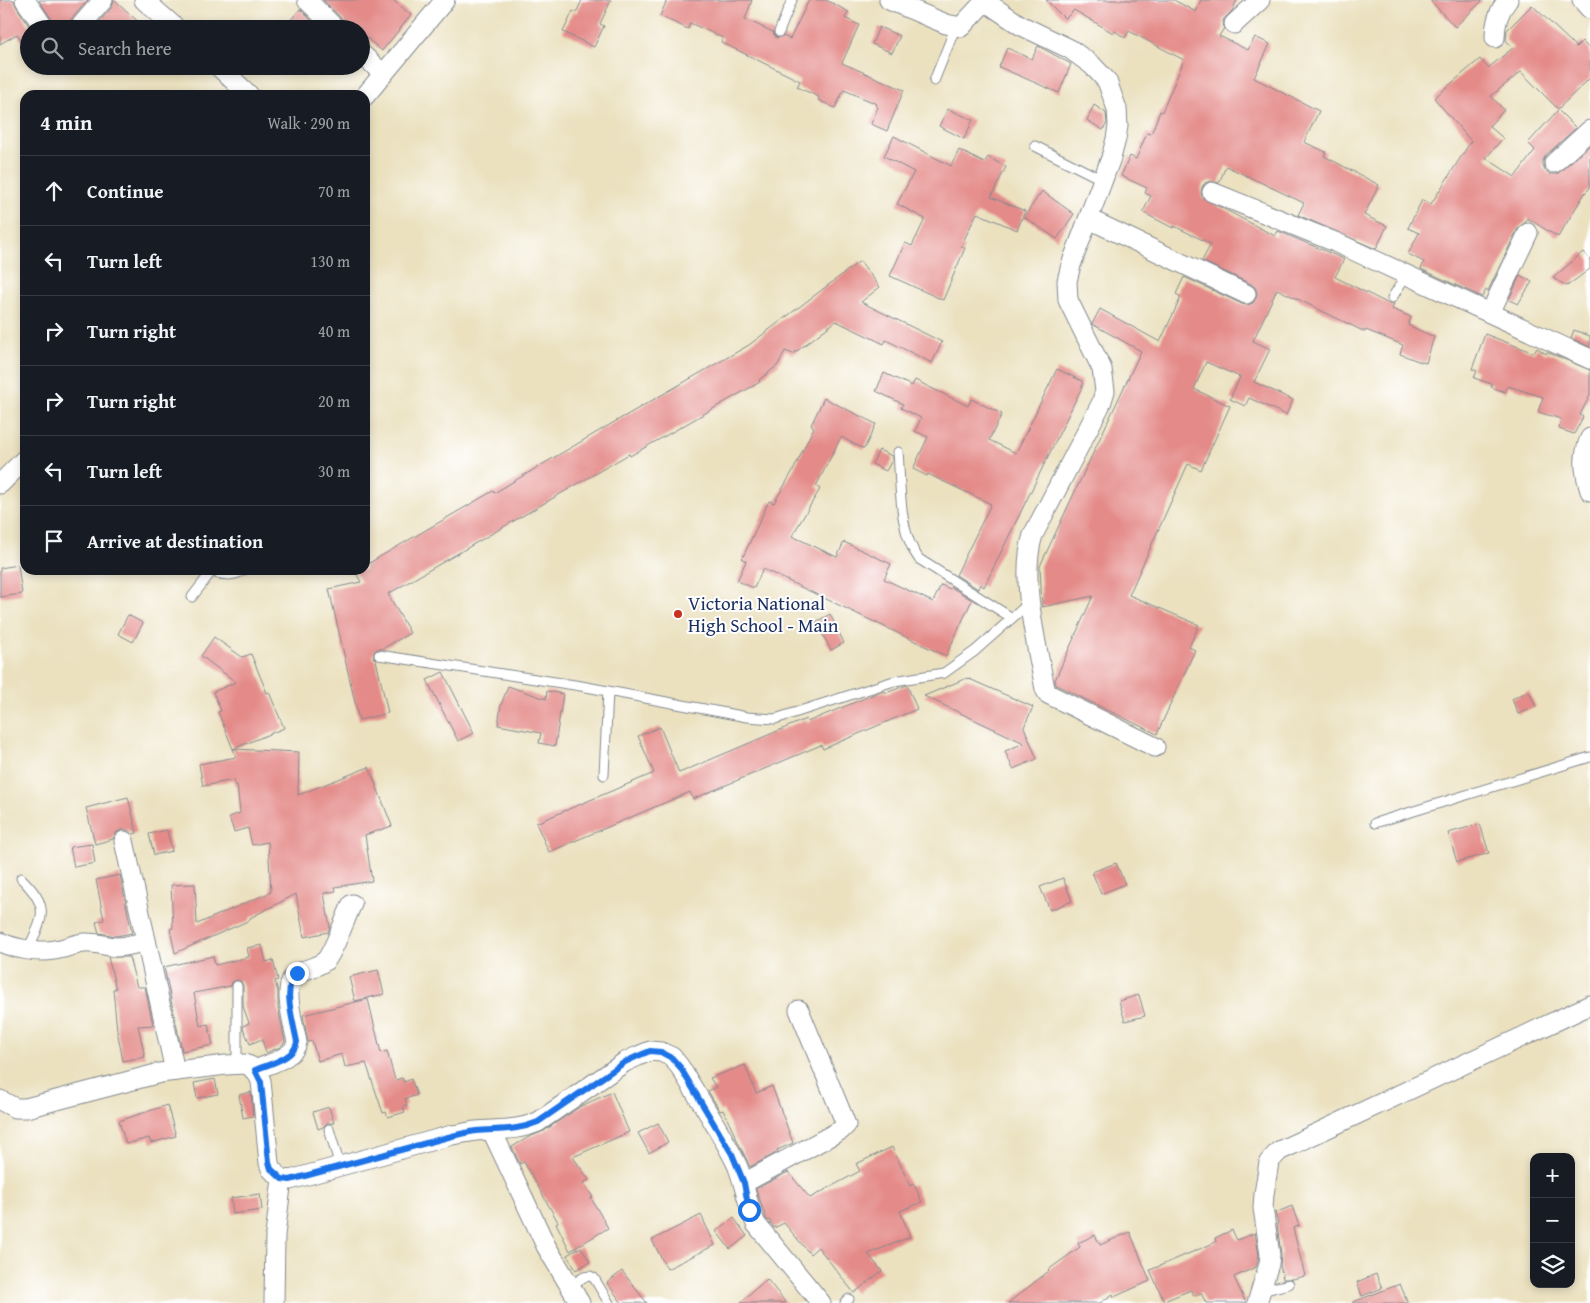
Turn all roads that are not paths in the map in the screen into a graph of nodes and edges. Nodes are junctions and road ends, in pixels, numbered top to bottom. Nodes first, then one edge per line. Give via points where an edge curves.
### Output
1 (25, 0) edge
2 (103, 0) edge
3 (144, 0) edge
4 (307, 0) edge
5 (444, 0) edge
6 (792, 0) edge
7 (889, 0) edge
8 (984, 0) edge
9 (1260, 0) edge
10 (1508, 0) edge
11 (1582, 0) edge
12 (1590, 9) edge
13 (39, 20) edge
14 (86, 20) edge
15 (167, 20) edge
16 (327, 20) edge
17 (1234, 24) dead end
18 (959, 26) junction
19 (779, 32) dead end
20 (1495, 38) dead end
21 (370, 62) edge
22 (383, 74) junction
23 (228, 75) edge
24 (934, 82) dead end
25 (244, 90) edge
26 (370, 90) edge
27 (1590, 130) edge
28 (1035, 146) dead end
29 (1554, 163) dead end
30 (1103, 180) junction
31 (1212, 192) dead end
32 (1088, 219) junction
33 (1528, 234) dead end
34 (1406, 275) junction
35 (1246, 294) dead end
36 (1392, 298) dead end
37 (1490, 313) junction
38 (1590, 359) edge
39 (1590, 438) edge
40 (898, 452) dead end
41 (20, 465) edge
42 (0, 484) edge
43 (1590, 491) edge
44 (208, 575) edge
45 (192, 597) dead end
46 (1030, 602) junction
47 (1012, 618) junction
48 (379, 655) dead end
49 (608, 691) junction
50 (1155, 746) dead end
51 (1590, 757) edge
52 (604, 775) dead end
53 (1374, 823) dead end
54 (124, 841) dead end
55 (21, 878) dead end
56 (352, 904) dead end
57 (146, 941) junction
58 (0, 942) edge
59 (28, 949) junction
60 (237, 986) dead end
61 (1590, 1006) edge
62 (798, 1010) dead end
63 (237, 1065) junction
64 (255, 1070) junction
65 (175, 1071) junction
66 (0, 1100) edge
67 (329, 1129) dead end
68 (492, 1131) junction
69 (340, 1166) junction
70 (282, 1179) junction
71 (744, 1183) junction
72 (1289, 1284) dead end
73 (570, 1286) junction
74 (1259, 1297) edge
75 (274, 1303) edge
76 (580, 1303) edge
77 (609, 1303) edge
78 (820, 1303) edge

1 - 13 street
2 - 14 street
3 - 15 street
4 - 16 street
5 - 22 street
6 - 19 lane
7 - 18 street via 946,24
8 - 18 street
8 - 30 street via 1020,25 1070,49 1107,81 1117,109 1118,126
9 - 17 street
10 - 20 street via 1498,15
11 - 12 street
18 - 24 lane
21 - 22 street
22 - 26 street
23 - 25 street
27 - 29 street
28 - 30 lane
30 - 32 street
31 - 34 street
32 - 35 street
32 - 46 street via 1071,265 1066,290 1102,369 1105,391 1033,536 1027,575
33 - 37 street
34 - 36 lane
34 - 37 street
37 - 38 street
39 - 43 street via 1584,457 1584,472
40 - 47 lane via 905,532 911,549 919,559
41 - 42 street
44 - 45 lane
46 - 47 lane
46 - 50 street via 1048,694
47 - 49 lane via 975,652 944,673 894,681 776,719 747,717
48 - 49 lane
49 - 52 lane
51 - 53 lane
54 - 57 street
55 - 59 lane via 42,905 40,923
56 - 64 street via 328,957 317,966 297,973 292,979 289,999 296,1047 289,1054
57 - 59 street via 114,947 86,942 56,950
57 - 65 street
58 - 59 street
60 - 63 lane
61 - 74 street via 1279,1151 1269,1162 1264,1194 1270,1255
62 - 71 street via 846,1126
63 - 64 street via 250,1066
63 - 65 street
64 - 70 street via 261,1082 269,1162 271,1169
65 - 66 street via 26,1108 15,1108
67 - 69 lane
68 - 69 street via 452,1136
68 - 71 street via 527,1127 538,1122 625,1062 650,1051 661,1052 680,1067 732,1154
68 - 73 street via 546,1246
69 - 70 street via 290,1180
70 - 75 street
71 - 78 street via 749,1210 756,1224
72 - 74 lane
73 - 76 street
73 - 77 lane via 590,1276

